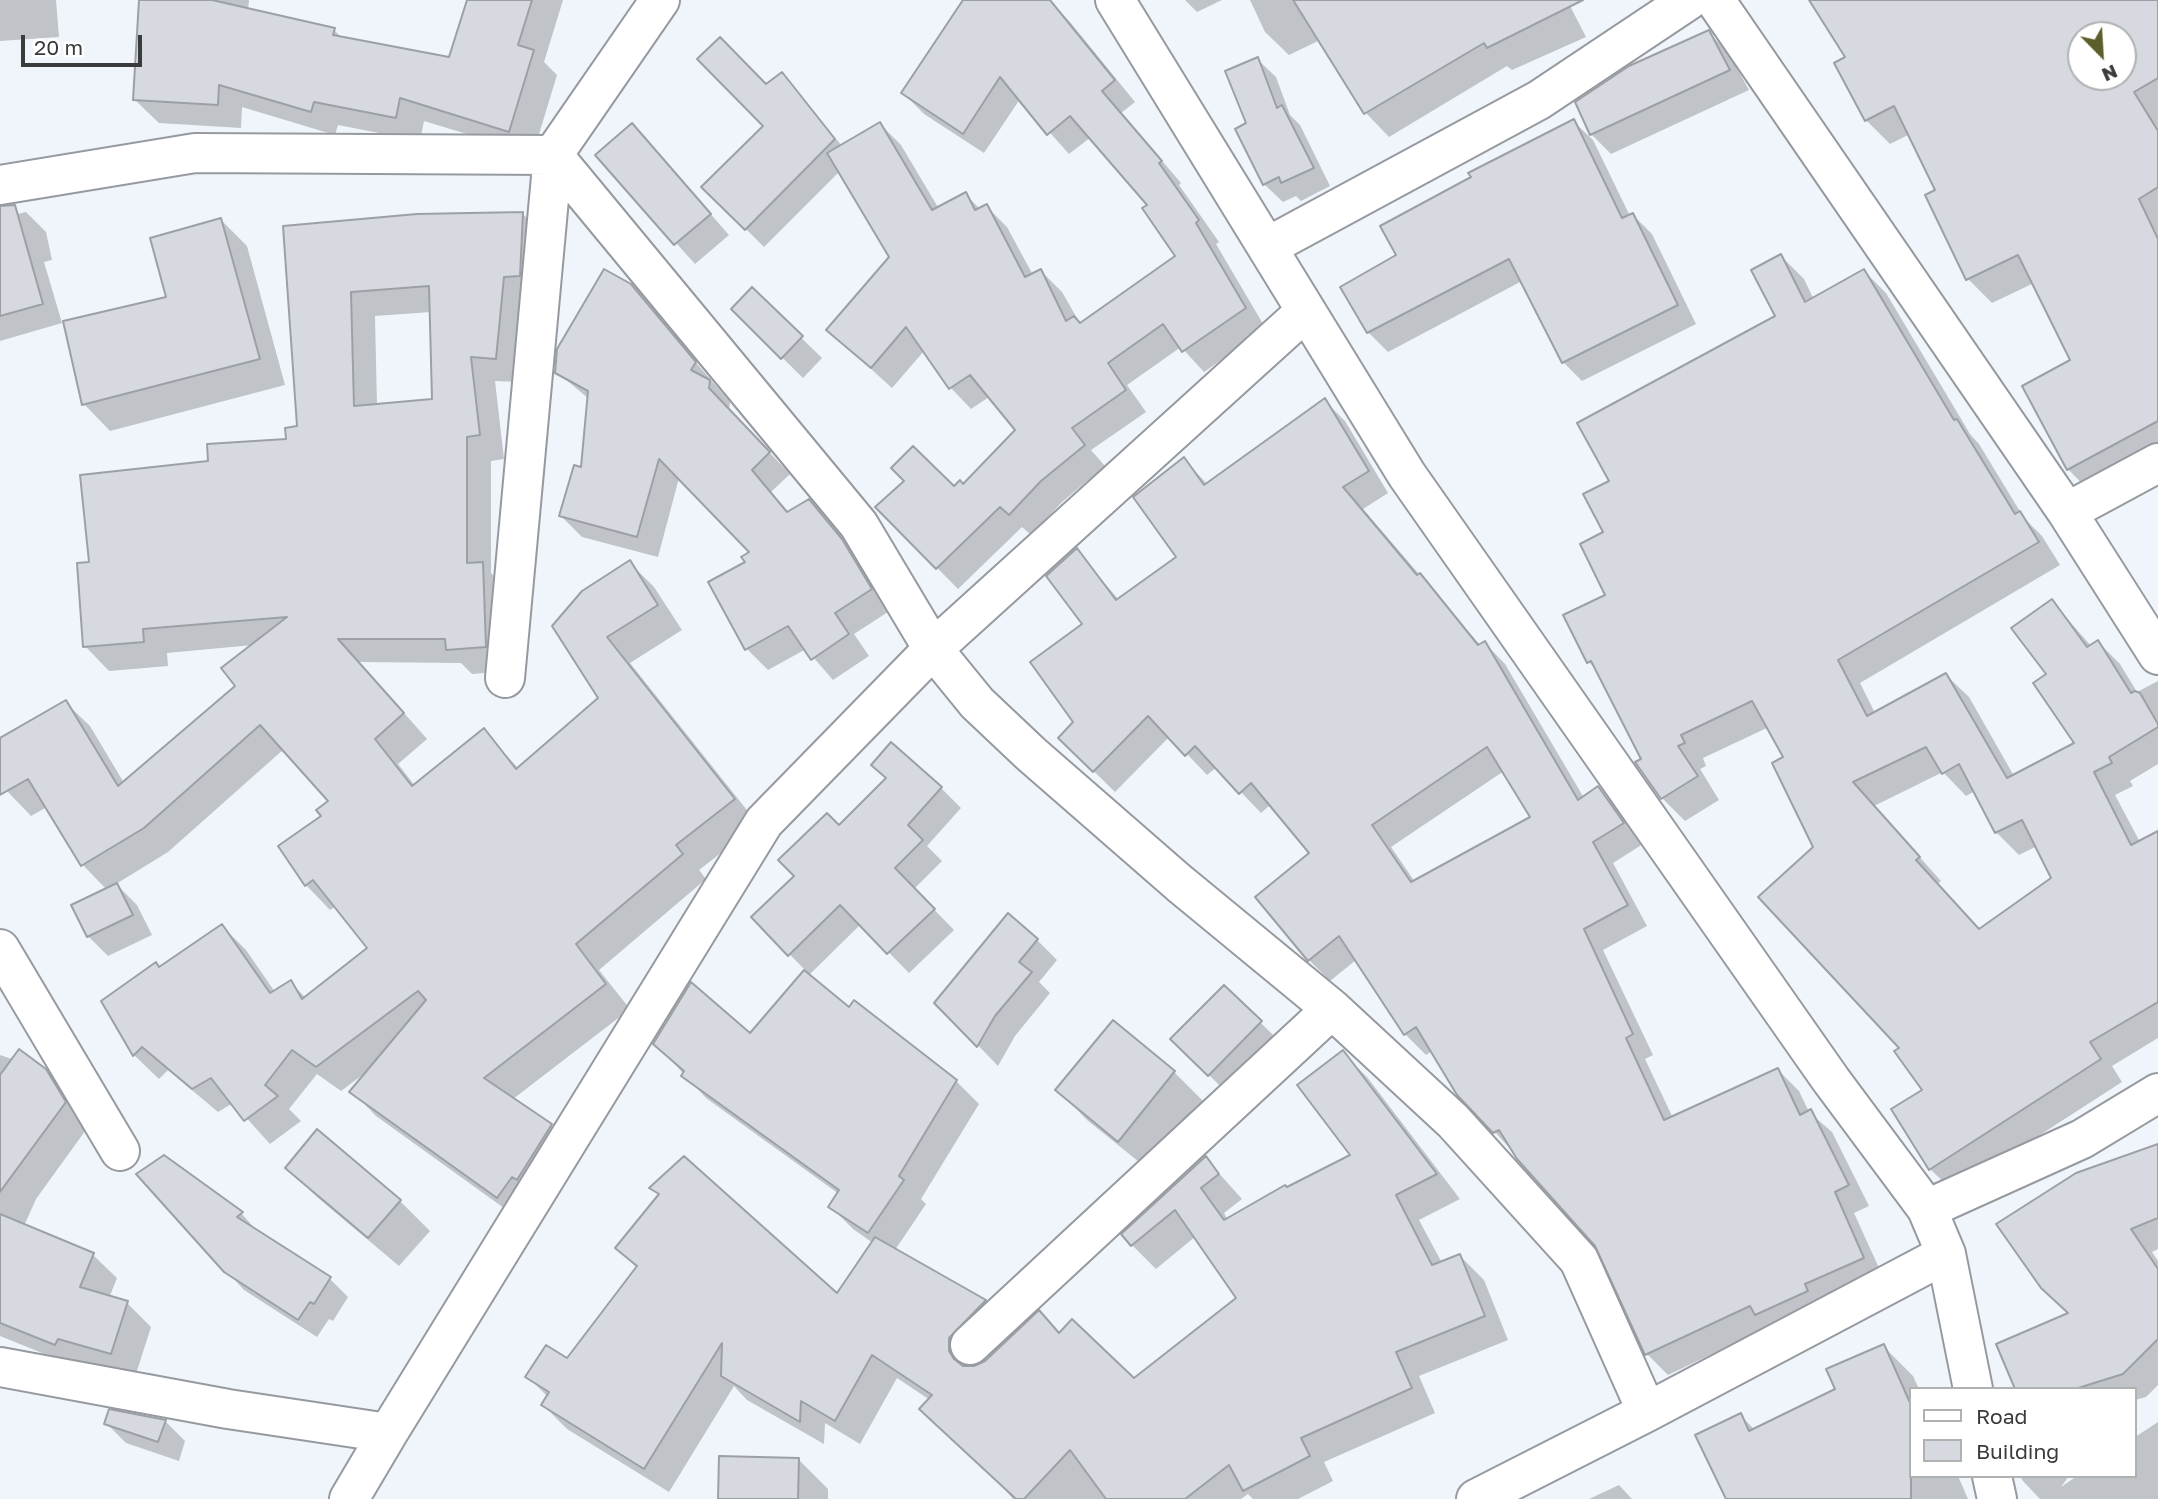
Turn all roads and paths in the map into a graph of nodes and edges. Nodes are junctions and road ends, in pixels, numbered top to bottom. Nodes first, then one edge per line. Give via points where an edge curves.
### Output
1 (660, 0) edge
2 (1115, 0) edge
3 (1689, 0) edge
4 (1715, 0) edge
5 (553, 155) junction
6 (0, 185) edge
7 (1267, 247) junction
8 (1306, 311) junction
9 (2158, 463) edge
10 (2067, 512) junction
11 (933, 649) junction
12 (2158, 655) edge
13 (505, 678) dead end
14 (0, 949) edge
15 (1332, 1009) junction
16 (2158, 1093) edge
17 (120, 1151) dead end
18 (1927, 1209) junction
19 (1947, 1254) junction
20 (970, 1345) dead end
21 (0, 1367) edge
22 (1973, 1387) edge
23 (1647, 1412) junction
24 (388, 1433) junction
25 (1992, 1478) edge
26 (349, 1499) edge
27 (1476, 1499) edge
28 (1997, 1499) edge

1 - 5 street
2 - 7 street
3 - 7 street via 1539,100
4 - 10 street
5 - 6 street via 195,153
5 - 11 street via 859,525
5 - 13 street
7 - 8 street
8 - 11 street
8 - 18 street via 1407,475 1831,1080
9 - 10 street
10 - 12 street
11 - 15 street via 978,703 1031,754
11 - 24 street via 764,822
14 - 17 street
15 - 20 street
15 - 23 street via 1454,1121 1579,1260
16 - 18 street via 2082,1139
18 - 19 street
19 - 22 street
19 - 23 street
21 - 24 street
23 - 27 street
24 - 26 street
25 - 28 street

